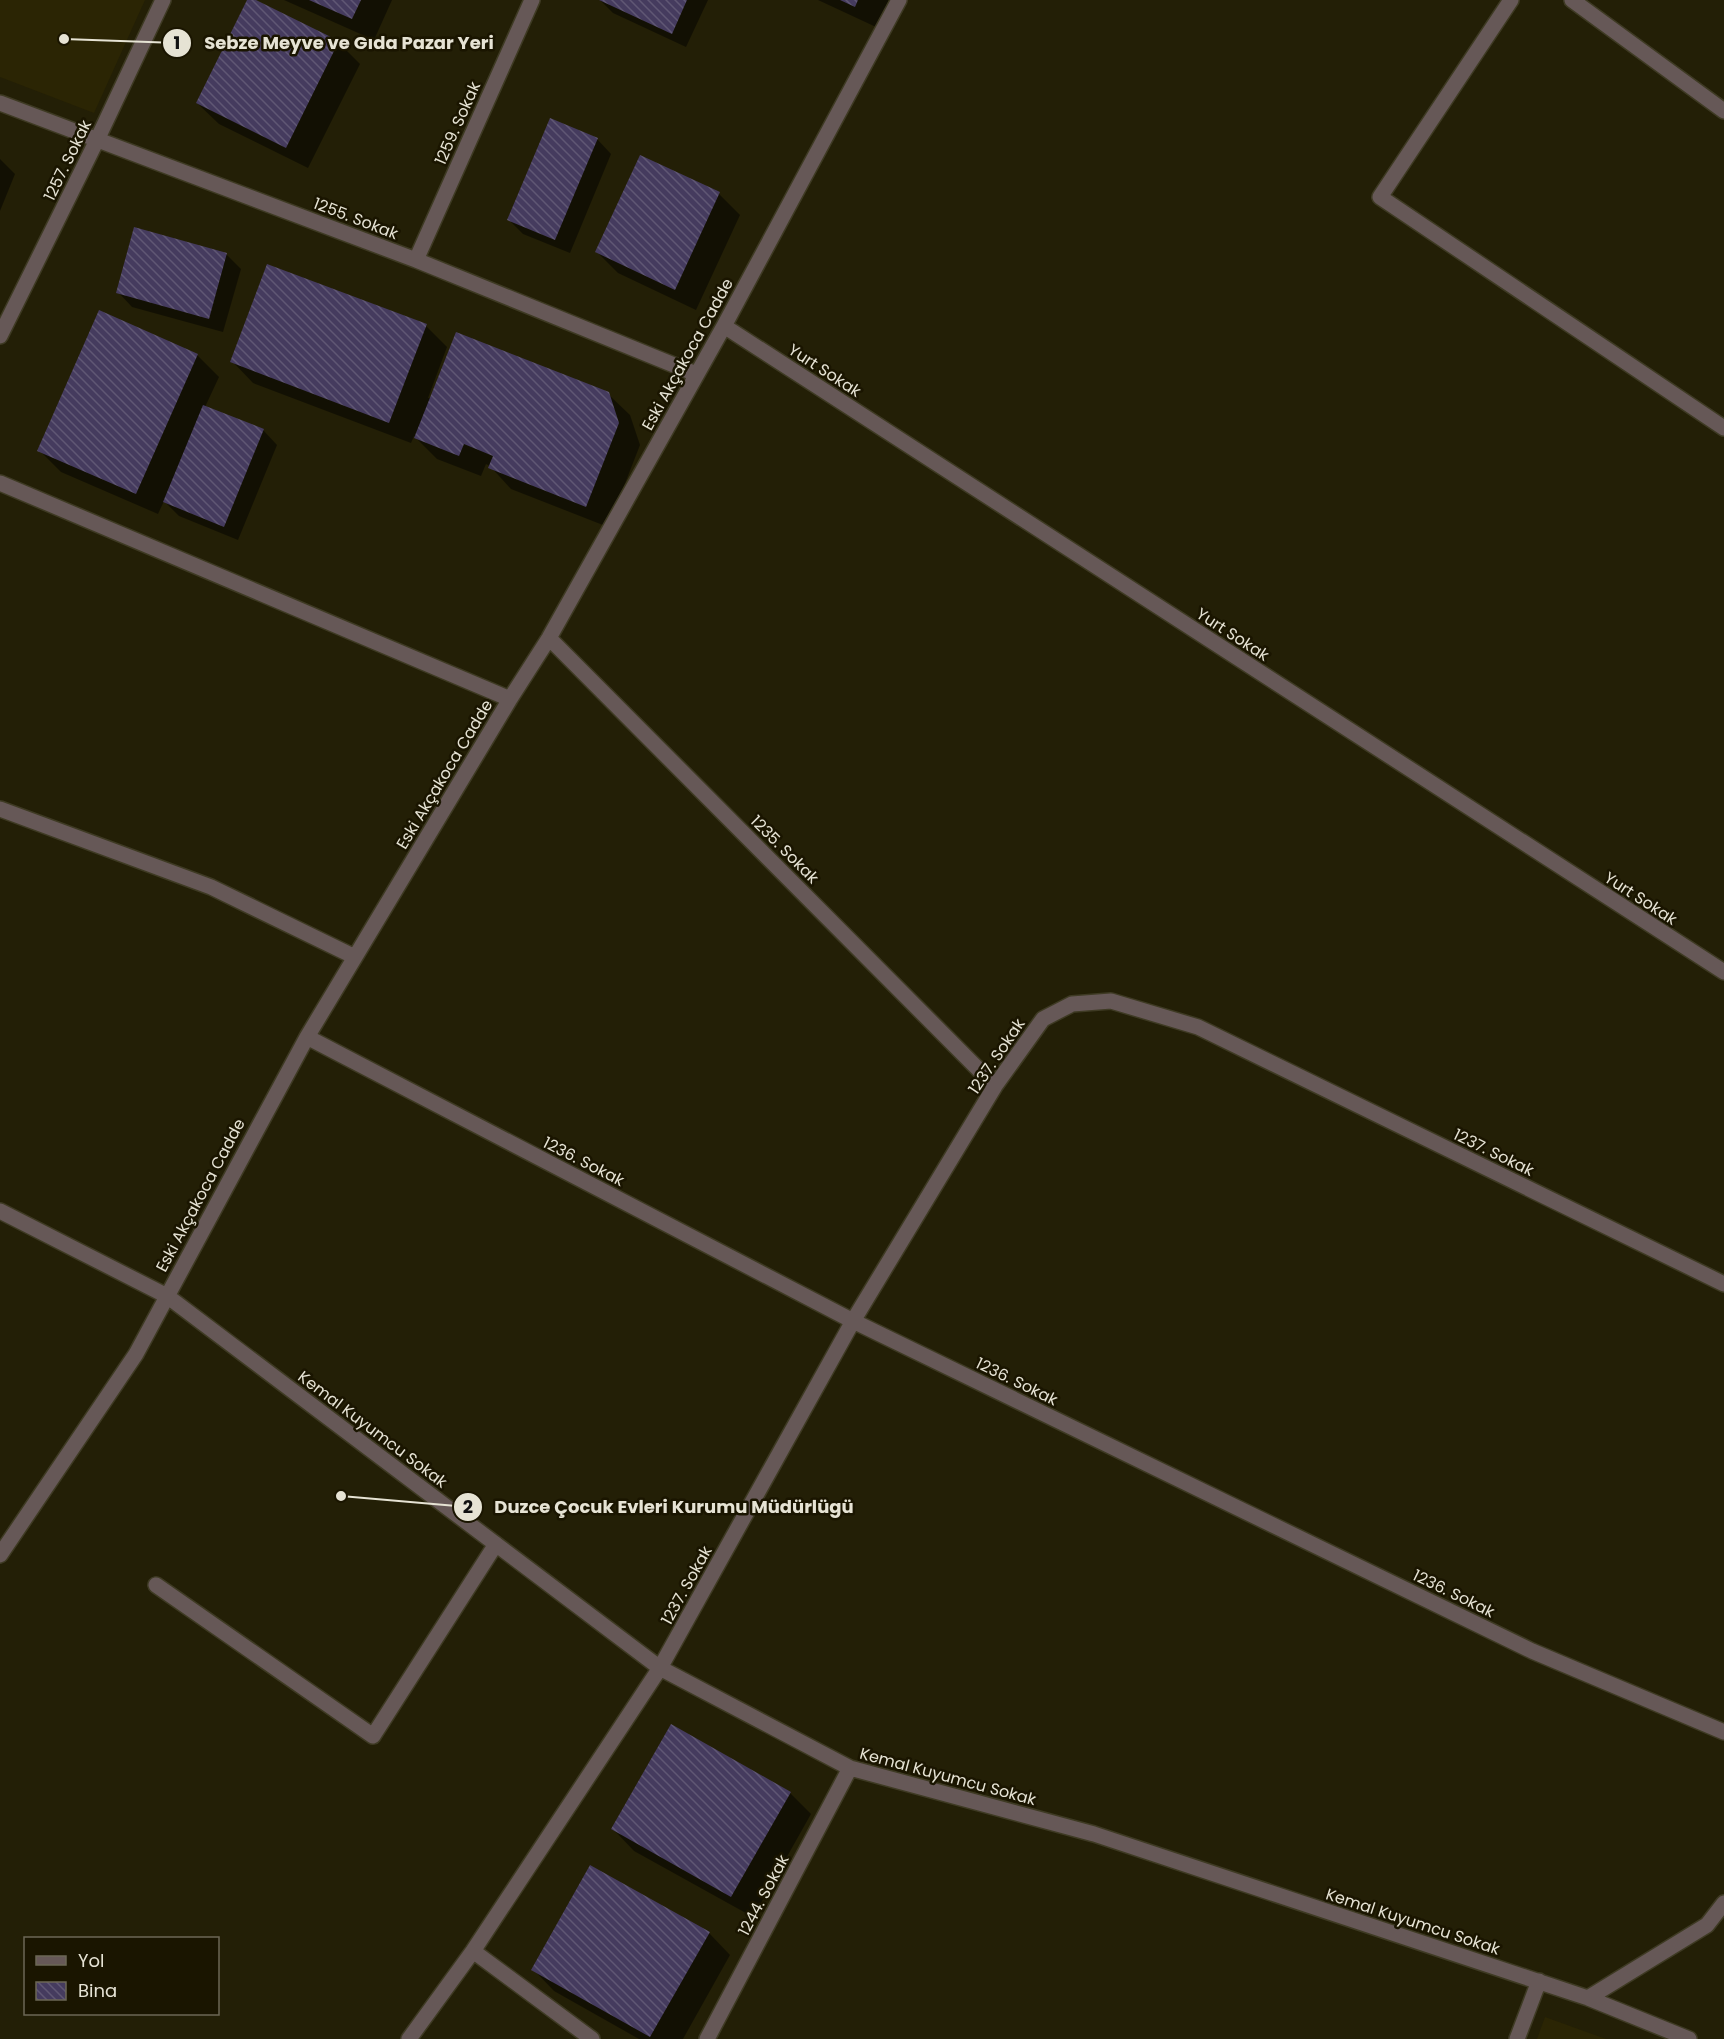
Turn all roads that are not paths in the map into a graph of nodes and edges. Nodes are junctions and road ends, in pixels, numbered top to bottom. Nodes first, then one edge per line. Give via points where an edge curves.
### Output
1 (163, 0) edge
2 (531, 0) edge
3 (899, 0) edge
4 (1511, 0) edge
5 (1572, 0) edge
6 (0, 103) edge
7 (1724, 111) edge
8 (97, 140) junction
9 (416, 260) junction
10 (724, 326) junction
11 (0, 336) edge
12 (696, 374) junction
13 (1724, 429) edge
14 (0, 483) edge
15 (549, 638) junction
16 (510, 699) junction
17 (0, 809) edge
18 (355, 957) junction
19 (1724, 972) edge
20 (307, 1037) junction
21 (995, 1086) junction
22 (0, 1211) edge
23 (1724, 1284) edge
24 (166, 1296) junction
25 (854, 1321) junction
26 (496, 1544) junction
27 (0, 1555) edge
28 (156, 1585) dead end
29 (660, 1668) junction
30 (1724, 1732) edge
31 (850, 1768) junction
32 (1724, 1903) edge
33 (473, 1951) junction
34 (1539, 1981) junction
35 (1588, 1998) junction
36 (409, 2039) edge
37 (592, 2039) edge
38 (707, 2039) edge
39 (1517, 2039) edge
40 (1689, 2039) edge

1 - 8 street, 1257. Sokak
2 - 9 street, 1259. Sokak
3 - 10 street, Eski Akçakoca Cadde
4 - 13 street via 1380,197
5 - 7 street
6 - 8 street, 1255. Sokak
8 - 9 street, 1255. Sokak
8 - 11 street, 1257. Sokak
9 - 12 street, 1255. Sokak
10 - 12 street, Eski Akçakoca Cadde
10 - 19 street, Yurt Sokak
12 - 15 street, Eski Akçakoca Cadde
14 - 16 street
15 - 16 street, Eski Akçakoca Cadde
15 - 21 street, 1235. Sokak
16 - 18 street, Eski Akçakoca Cadde
17 - 18 street via 211,887
18 - 20 street, Eski Akçakoca Cadde
20 - 24 street, Eski Akçakoca Cadde
20 - 25 street, 1236. Sokak
21 - 23 street, 1237. Sokak via 1043,1019 1072,1004 1111,1001 1198,1028
21 - 25 street, 1237. Sokak
22 - 24 street, Kemal Kuyumcu Sokak
24 - 26 street, Kemal Kuyumcu Sokak
24 - 27 street, Eski Akçakoca Cadde via 136,1354
25 - 29 street, 1237. Sokak
25 - 30 street, 1236. Sokak via 1532,1651
26 - 28 street via 373,1737
26 - 29 street, Kemal Kuyumcu Sokak
29 - 31 street, Kemal Kuyumcu Sokak
29 - 33 street, 1237. Sokak
31 - 34 street, Kemal Kuyumcu Sokak via 1094,1834
31 - 38 street, 1244. Sokak
32 - 35 street via 1707,1925
33 - 36 street, 1237. Sokak
33 - 37 street
34 - 35 street, Kemal Kuyumcu Sokak
34 - 39 street
35 - 40 street, Kemal Kuyumcu Sokak

